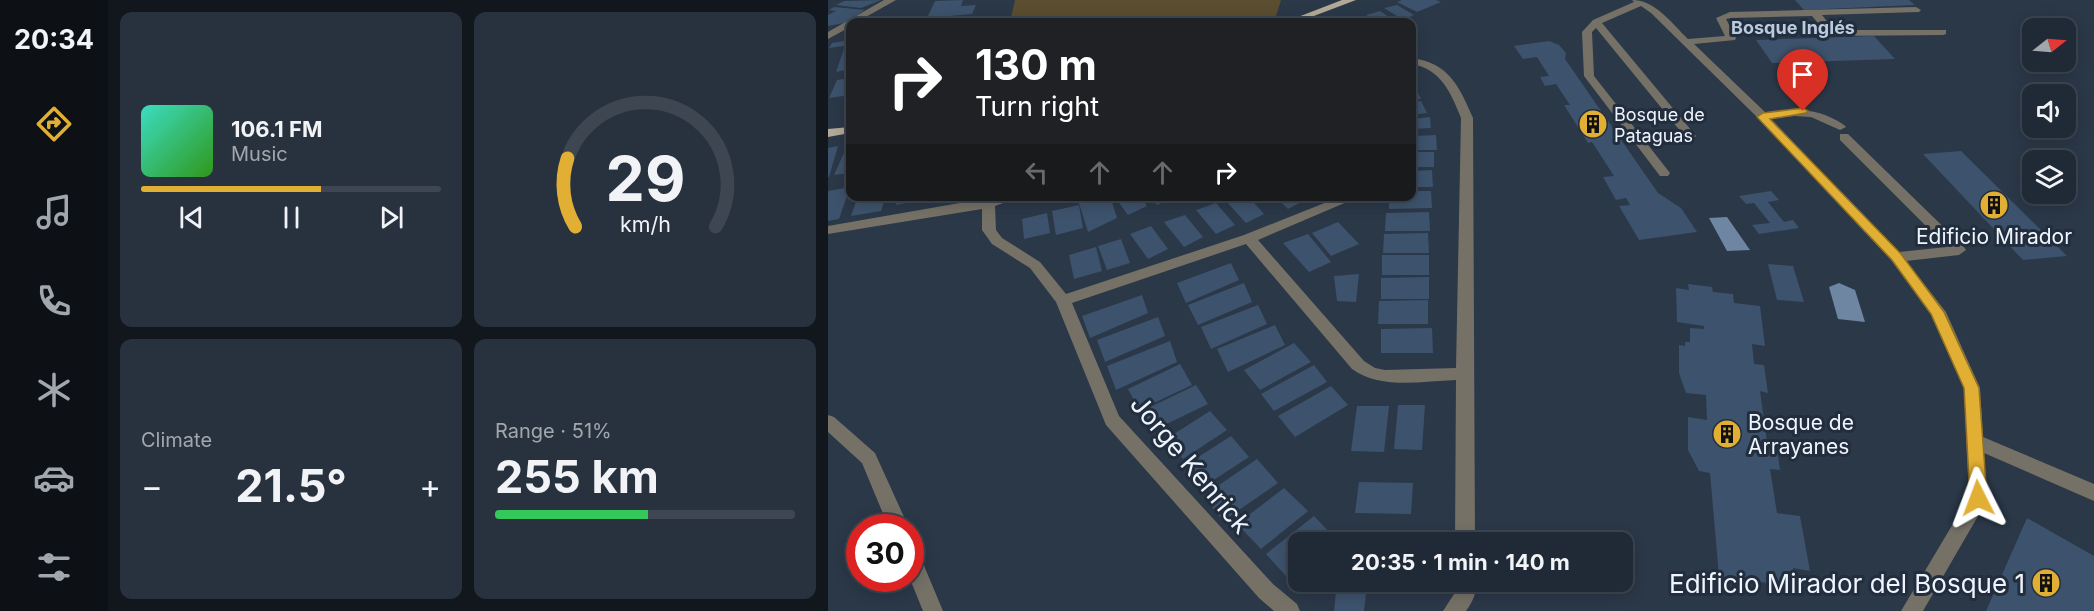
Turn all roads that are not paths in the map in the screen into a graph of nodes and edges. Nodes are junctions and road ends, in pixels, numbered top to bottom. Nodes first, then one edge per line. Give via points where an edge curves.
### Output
1 (891, 0) edge
2 (1351, 0) edge
3 (1639, 1) edge
4 (1916, 10) dead end
5 (1815, 13) junction
6 (860, 18) edge
7 (1301, 18) edge
8 (1596, 22) junction
9 (846, 26) edge
10 (1943, 32) dead end
11 (828, 36) edge
12 (1686, 42) junction
13 (1416, 62) edge
14 (1763, 117) junction
15 (846, 131) edge
16 (828, 133) edge
17 (1690, 136) dead end
18 (1664, 174) dead end
19 (998, 201) edge
20 (1342, 201) edge
21 (988, 204) junction
22 (828, 230) edge
23 (1250, 238) junction
24 (1896, 257) junction
25 (1063, 300) junction
26 (1464, 374) junction
27 (828, 422) edge
28 (1975, 441) junction
29 (2094, 494) edge
30 (893, 514) edge
31 (1465, 532) edge
32 (924, 589) edge
33 (1466, 592) edge
34 (933, 611) edge
35 (1290, 611) edge
36 (1453, 611) edge
37 (1911, 611) edge

1 - 6 street
2 - 7 main road
3 - 8 street
3 - 12 street
4 - 5 street
5 - 10 street via 1831,33
5 - 12 street via 1730,15 1721,18 1731,38
8 - 17 street
8 - 18 street via 1587,32 1589,76
9 - 11 street
12 - 14 street
13 - 26 street via 1432,66 1449,80 1467,118
14 - 24 street
14 - 24 street via 1794,111 1830,119 1959,250
15 - 16 main road
19 - 21 street
20 - 23 street
21 - 22 street
21 - 25 street, Jorge Kenrick via 989,230 998,241 1035,265
23 - 25 street
23 - 26 street via 1358,365 1371,374
24 - 28 street via 1938,312 1972,388
25 - 35 street, Jorge Kenrick via 1112,420 1266,591
26 - 31 street
27 - 30 street via 869,458
28 - 29 street
28 - 37 street via 1978,498
32 - 34 street
33 - 36 street

